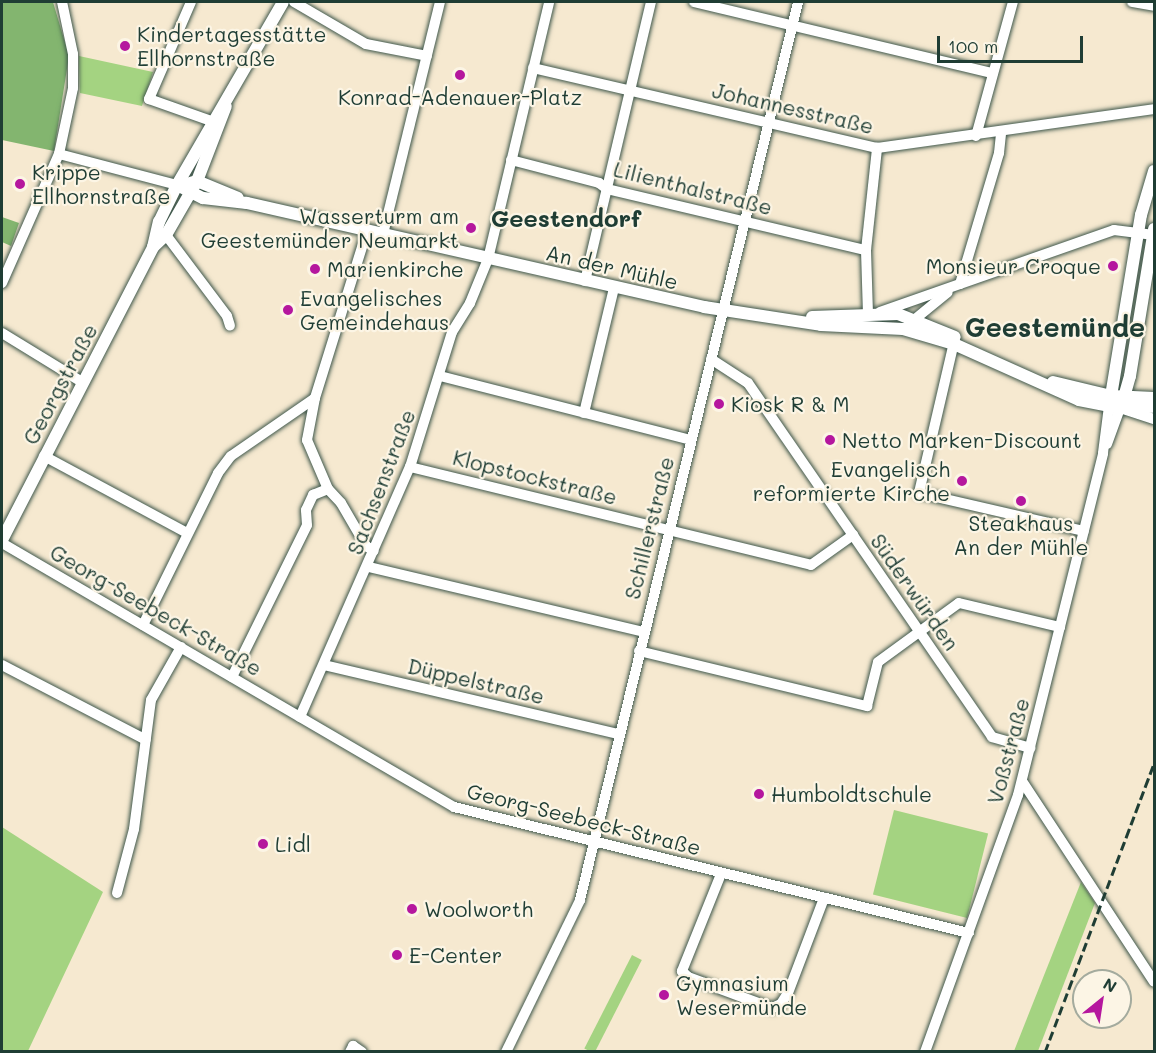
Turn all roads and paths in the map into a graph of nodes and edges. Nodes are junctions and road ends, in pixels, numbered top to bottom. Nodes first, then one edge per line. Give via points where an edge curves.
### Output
1 (62, 2) edge
2 (191, 2) edge
3 (283, 2) edge
4 (294, 2) edge
5 (440, 2) edge
6 (549, 2) edge
7 (651, 2) edge
8 (694, 2) edge
9 (798, 2) edge
10 (1013, 2) edge
11 (1132, 2) edge
12 (1155, 6) edge
13 (793, 25) junction
14 (427, 56) junction
15 (533, 68) junction
16 (993, 73) junction
17 (630, 91) junction
18 (226, 105) junction
19 (1155, 109) edge
20 (211, 121) junction
21 (769, 123) junction
22 (1001, 133) junction
23 (976, 136) junction
24 (877, 148) junction
25 (59, 154) junction
26 (511, 160) junction
27 (1155, 171) edge
28 (197, 181) junction
29 (177, 185) junction
30 (607, 189) junction
31 (190, 194) junction
32 (247, 203) junction
33 (745, 222) junction
34 (367, 231) junction
35 (1140, 231) junction
36 (1154, 233) edge
37 (383, 234) junction
38 (166, 235) junction
39 (153, 248) junction
40 (866, 250) junction
41 (488, 259) junction
42 (585, 281) junction
43 (2, 283) edge
44 (958, 285) junction
45 (614, 288) junction
46 (723, 311) junction
47 (874, 313) junction
48 (915, 319) junction
49 (230, 326) dead end
50 (903, 329) junction
51 (2, 333) edge
52 (955, 341) junction
53 (711, 359) junction
54 (440, 376) junction
55 (82, 382) junction
56 (315, 398) junction
57 (1155, 398) edge
58 (1116, 402) junction
59 (1155, 407) edge
60 (584, 413) junction
61 (1155, 419) edge
62 (691, 441) junction
63 (44, 456) junction
64 (411, 466) junction
65 (328, 489) junction
66 (669, 531) junction
67 (1084, 531) junction
68 (187, 533) junction
69 (853, 535) junction
70 (2, 541) edge
71 (374, 550) junction
72 (369, 567) junction
73 (143, 625) junction
74 (1060, 627) junction
75 (644, 632) junction
76 (920, 632) junction
77 (181, 647) junction
78 (639, 651) junction
79 (324, 664) junction
80 (2, 665) edge
81 (232, 678) junction
82 (300, 717) junction
83 (619, 734) junction
84 (146, 740) junction
85 (1030, 748) junction
86 (1022, 781) junction
87 (593, 841) junction
88 (721, 873) junction
89 (117, 893) dead end
90 (824, 898) junction
91 (969, 933) junction
92 (1155, 982) edge
93 (506, 1052) edge
94 (925, 1052) edge

1 - 25 street via 73,54 73,88
2 - 20 street via 149,99
3 - 18 main road, Georgstraße
4 - 14 street via 366,44
5 - 14 street
6 - 15 street, Sachsenstraße
7 - 17 street
8 - 13 street
9 - 13 street, Schillerstraße
10 - 16 street
11 - 12 street
13 - 16 street
13 - 21 street, Schillerstraße
14 - 37 street
15 - 17 street, Johannesstraße
15 - 26 street, Sachsenstraße
16 - 23 street
17 - 21 street, Johannesstraße
17 - 30 street
18 - 20 main road, Georgstraße
18 - 28 main road, Georgstraße
19 - 22 street, Johannesstraße
20 - 29 main road, Georgstraße
21 - 24 street, Johannesstraße
21 - 33 street, Schillerstraße
22 - 23 street, Johannesstraße
22 - 44 street via 999,153
23 - 24 street, Johannesstraße
24 - 40 street
25 - 29 street
25 - 43 street
26 - 30 street, Lilienthalstraße via 599,183
26 - 41 street, Sachsenstraße
27 - 35 main road
28 - 29 main road
28 - 31 main road, Georgstraße
28 - 32 main road, An der Mühle
29 - 31 main road, An der Mühle
29 - 39 main road, Georgstraße via 159,222
30 - 33 street, Lilienthalstraße
30 - 42 street
31 - 32 main road, An der Mühle
31 - 38 main road, Georgstraße
32 - 34 main road, An der Mühle
33 - 40 street, Lilienthalstraße
33 - 46 street, Schillerstraße
34 - 37 main road, An der Mühle
34 - 56 street
35 - 36 street
35 - 44 street via 1114,230
35 - 58 main road
36 - 58 main road
37 - 41 main road, An der Mühle
38 - 39 main road, Georgstraße
38 - 49 street via 227,316
39 - 55 main road, Georgstraße
40 - 47 street
41 - 42 main road, An der Mühle
41 - 54 street, Sachsenstraße via 470,303 452,332
42 - 45 main road, An der Mühle
44 - 47 street
44 - 48 street
45 - 46 main road, An der Mühle
45 - 60 street
46 - 47 main road, An der Mühle via 815,317
46 - 50 main road, An der Mühle via 821,325
46 - 53 street, Schillerstraße
47 - 48 main road, An der Mühle
48 - 50 street
48 - 52 main road, An der Mühle
50 - 52 main road, An der Mühle
51 - 55 street
52 - 58 main road, An der Mühle via 1049,381
52 - 67 street via 919,493
53 - 62 street, Schillerstraße
53 - 69 street, Süderwürden via 748,383
54 - 60 street
54 - 64 street, Sachsenstraße
55 - 63 main road, Georgstraße
56 - 65 street via 307,440
56 - 68 street via 231,456 206,493
57 - 58 main road, An der Mühle
58 - 59 main road, An der Mühle
58 - 61 street, An der Mühle
58 - 67 street, Voßstraße
60 - 62 street
62 - 66 street, Schillerstraße
63 - 68 street
63 - 70 main road, Georgstraße
64 - 66 street, Klopstockstraße
64 - 71 street, Sachsenstraße
65 - 71 street via 341,503 366,546
65 - 81 street via 313,495 306,510 307,525
66 - 69 street, Klopstockstraße via 811,565
66 - 75 street, Schillerstraße
67 - 74 street, Voßstraße
68 - 73 street
69 - 76 street, Süderwürden
70 - 73 street, Georg-Seebeck-Straße
71 - 72 street, Sachsenstraße
72 - 75 street
72 - 79 street, Sachsenstraße
73 - 77 street, Georg-Seebeck-Straße
74 - 76 street via 959,603
74 - 85 street, Voßstraße
75 - 78 street, Schillerstraße
76 - 78 street via 878,662 867,706
76 - 85 street, Süderwürden via 992,737
77 - 81 street, Georg-Seebeck-Straße
77 - 84 street via 151,700
78 - 83 street, Schillerstraße
79 - 82 street, Sachsenstraße
79 - 83 street, Düppelstraße
80 - 84 street
81 - 82 street, Georg-Seebeck-Straße
82 - 87 street, Georg-Seebeck-Straße via 454,807
83 - 87 street, Schillerstraße
84 - 89 street via 134,829
85 - 86 street, Voßstraße
86 - 91 street, Voßstraße
86 - 92 street
87 - 88 street, Georg-Seebeck-Straße
87 - 93 street, Schillerstraße via 580,900
88 - 90 street, Georg-Seebeck-Straße
88 - 90 street via 682,971 688,977 772,1008 781,1004 788,993
90 - 91 street, Georg-Seebeck-Straße
91 - 94 street, Voßstraße

